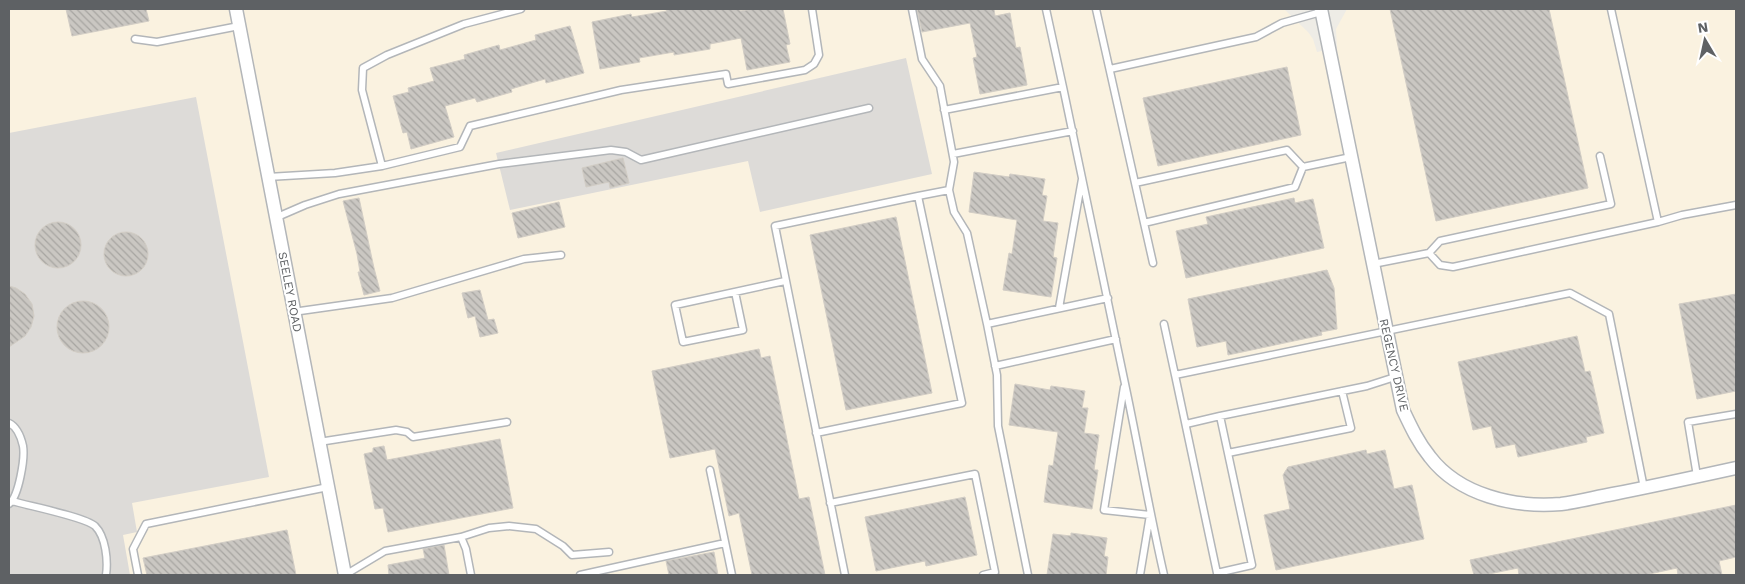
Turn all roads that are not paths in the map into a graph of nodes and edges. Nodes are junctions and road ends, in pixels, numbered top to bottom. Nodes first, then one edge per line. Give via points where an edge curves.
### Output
1 (236, 9) edge
2 (521, 9) edge
3 (812, 9) edge
4 (912, 9) edge
5 (1046, 9) edge
6 (1096, 9) edge
7 (1611, 9) edge
8 (1321, 10) edge
9 (239, 26) junction
10 (135, 39) dead end
11 (1110, 68) junction
12 (1063, 87) junction
13 (869, 108) dead end
14 (944, 110) junction
15 (1073, 131) junction
16 (953, 154) junction
17 (1600, 156) dead end
18 (1351, 157) junction
19 (382, 166) junction
20 (1303, 167) junction
21 (1082, 174) junction
22 (268, 177) junction
23 (1135, 183) junction
24 (949, 190) junction
25 (918, 196) junction
26 (1736, 205) edge
27 (276, 218) junction
28 (1658, 222) junction
29 (1144, 223) junction
30 (1429, 253) junction
31 (561, 255) dead end
32 (1153, 263) dead end
33 (1373, 264) junction
34 (785, 281) junction
35 (735, 292) junction
36 (1108, 298) junction
37 (1059, 308) junction
38 (293, 312) junction
39 (987, 324) junction
40 (1164, 324) dead end
41 (1386, 331) junction
42 (1116, 339) junction
43 (995, 366) junction
44 (1175, 375) junction
45 (1396, 376) junction
46 (1125, 381) junction
47 (1342, 391) junction
48 (1736, 414) edge
49 (1220, 416) junction
50 (507, 422) dead end
51 (9, 423) edge
52 (1186, 424) junction
53 (816, 433) junction
54 (319, 442) junction
55 (1228, 453) junction
56 (1736, 468) edge
57 (710, 470) dead end
58 (1697, 476) junction
59 (328, 487) junction
60 (1644, 488) junction
61 (10, 503) edge
62 (830, 503) junction
63 (1150, 515) junction
64 (461, 537) junction
65 (725, 543) junction
66 (610, 552) dead end
67 (607, 572) edge
68 (106, 575) edge
69 (138, 575) edge
70 (345, 575) edge
71 (471, 575) edge
72 (580, 575) edge
73 (732, 575) edge
74 (845, 575) edge
75 (982, 575) edge
76 (1028, 575) edge
77 (1140, 575) edge
78 (1164, 575) edge

1 - 9 street, SEELEY ROAD
2 - 19 lane via 464,24 363,68 362,90
3 - 19 lane via 819,55 805,70 728,84 726,74 565,102 470,126 460,146
4 - 14 lane via 922,58 940,86
5 - 12 lane
6 - 11 lane
7 - 28 lane
8 - 11 lane via 1282,23 1256,37
8 - 18 street, REGENCY DRIVE
9 - 10 lane via 157,42
9 - 22 street, SEELEY ROAD
11 - 23 lane
12 - 14 lane
12 - 15 lane
13 - 27 lane via 641,160 626,152 611,150 500,164 339,194
14 - 16 lane
15 - 16 lane
15 - 21 lane
16 - 24 lane
17 - 30 lane via 1611,204 1440,241
18 - 20 lane
18 - 33 street, REGENCY DRIVE
19 - 22 lane
20 - 23 lane via 1287,150
20 - 29 lane via 1295,187
21 - 36 lane
21 - 37 lane
22 - 27 street, SEELEY ROAD
23 - 29 lane
24 - 25 lane
24 - 39 lane via 954,212 967,233
25 - 34 lane via 775,226
25 - 53 lane via 962,403
26 - 28 lane
27 - 38 street, SEELEY ROAD
28 - 30 lane via 1453,267 1440,265
29 - 32 lane
30 - 33 lane
31 - 38 lane via 524,259 392,298
33 - 41 street, REGENCY DRIVE
34 - 35 lane
34 - 53 lane
35 - 35 lane via 675,305 683,342 743,330
36 - 37 lane
36 - 42 lane
37 - 39 lane
38 - 54 street, SEELEY ROAD
39 - 43 lane
40 - 44 lane
41 - 44 lane
41 - 45 street, REGENCY DRIVE
41 - 60 lane via 1570,293 1609,314
42 - 43 lane
42 - 46 lane
43 - 76 lane via 998,426
44 - 52 lane
45 - 47 lane
45 - 60 street, REGENCY DRIVE via 1403,410 1415,436 1431,458 1453,478 1478,492 1507,501 1553,504
46 - 63 lane
46 - 63 lane via 1104,510
47 - 49 lane
47 - 55 lane via 1351,428
48 - 58 lane via 1688,422
49 - 52 lane
49 - 55 lane
50 - 54 lane via 413,437 408,432 396,430
51 - 61 lane via 23,446 18,484
52 - 55 lane via 1218,572 1252,565
53 - 62 lane
54 - 59 street, SEELEY ROAD
56 - 58 street, REGENCY DRIVE
57 - 65 lane
58 - 60 street, REGENCY DRIVE
59 - 69 lane via 146,524 133,549
59 - 70 street, SEELEY ROAD
61 - 68 lane via 83,520 96,527 103,542
62 - 74 lane
62 - 75 lane via 975,474 994,572
63 - 77 lane
63 - 78 lane
64 - 66 lane via 489,528 509,526 536,529 572,555
64 - 70 lane via 385,551
64 - 71 lane
65 - 67 lane
65 - 73 lane
67 - 72 lane

